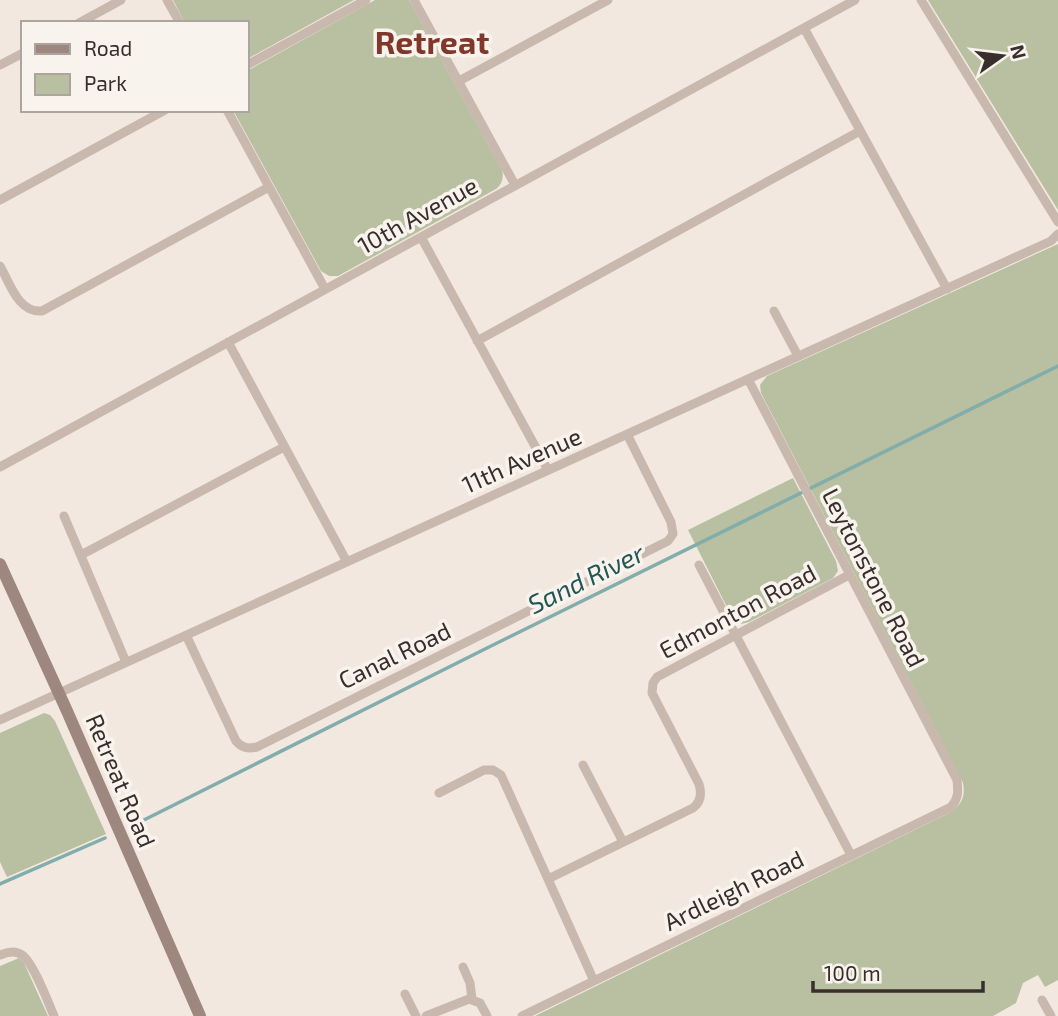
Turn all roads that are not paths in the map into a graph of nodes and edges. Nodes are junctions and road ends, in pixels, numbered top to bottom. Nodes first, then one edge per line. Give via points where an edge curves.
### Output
1 (121, 0) edge
2 (167, 0) edge
3 (366, 0) edge
4 (414, 0) edge
5 (608, 0) edge
6 (855, 0) edge
7 (921, 0) edge
8 (83, 21) edge
9 (179, 21) edge
10 (804, 28) junction
11 (21, 54) edge
12 (248, 64) edge
13 (0, 65) edge
14 (459, 81) junction
15 (161, 112) edge
16 (229, 112) edge
17 (860, 131) junction
18 (515, 185) junction
19 (269, 187) junction
20 (0, 200) edge
21 (1058, 222) edge
22 (1058, 234) edge
23 (421, 237) junction
24 (0, 266) edge
25 (325, 289) junction
26 (947, 289) junction
27 (774, 311) dead end
28 (477, 341) junction
29 (228, 342) junction
30 (798, 356) junction
31 (748, 379) junction
32 (627, 434) junction
33 (285, 447) junction
34 (0, 467) edge
35 (548, 470) junction
36 (64, 516) dead end
37 (81, 555) junction
38 (347, 562) junction
39 (0, 564) edge
40 (699, 565) dead end
41 (849, 575) junction
42 (186, 635) junction
43 (736, 635) junction
44 (126, 662) junction
45 (59, 693) junction
46 (0, 720) edge
47 (583, 765) dead end
48 (439, 793) dead end
49 (958, 795) joint
50 (623, 842) junction
51 (851, 855) junction
52 (548, 879) junction
53 (0, 955) edge
54 (463, 967) dead end
55 (594, 981) junction
56 (405, 994) dead end
57 (472, 999) junction
58 (1042, 1000) dead end
59 (54, 1016) edge
60 (200, 1016) edge
61 (416, 1016) edge
62 (426, 1016) edge
63 (487, 1016) edge
64 (522, 1016) edge
65 (1051, 1016) edge

1 - 8 street
2 - 9 street
3 - 12 street
4 - 14 street
5 - 14 street
6 - 10 street, 10th Avenue
7 - 21 street
10 - 17 street
10 - 18 street, 10th Avenue
11 - 13 street
14 - 18 street
15 - 20 street
16 - 19 street
17 - 26 street
17 - 28 street
18 - 23 street, 10th Avenue
19 - 24 street via 42,311 22,305
19 - 25 street
22 - 26 street, 11th Avenue
23 - 25 street, 10th Avenue
23 - 28 street
25 - 29 street, 10th Avenue
26 - 30 street, 11th Avenue
27 - 30 street
28 - 35 street
29 - 33 street
29 - 34 street, 10th Avenue
30 - 31 street, 11th Avenue
31 - 32 street, 11th Avenue
31 - 41 street, Leytonstone Road
32 - 35 street, 11th Avenue
32 - 42 street, Canal Road via 671,522 673,534 665,544 252,748 236,741
33 - 37 street
33 - 38 street
35 - 38 street, 11th Avenue
36 - 37 street
37 - 44 street
38 - 42 street, 11th Avenue
39 - 45 main road, Retreat Road
40 - 43 street
41 - 43 street, Edmonton Road
41 - 49 street, Leytonstone Road via 957,780
42 - 44 street, 11th Avenue
43 - 50 street, Edmonton Road via 653,683 653,698 699,784 700,798 693,808
43 - 51 street
44 - 45 street, 11th Avenue
45 - 46 street, 11th Avenue
45 - 60 main road, Retreat Road
47 - 50 street
48 - 52 street via 484,770 498,772
49 - 51 street, Ardleigh Road via 951,807
50 - 52 street, Edmonton Road
51 - 55 street, Ardleigh Road
52 - 55 street
53 - 59 street via 24,955
54 - 57 street
55 - 64 street, Ardleigh Road
56 - 61 street
57 - 62 street
57 - 63 street
58 - 65 street

